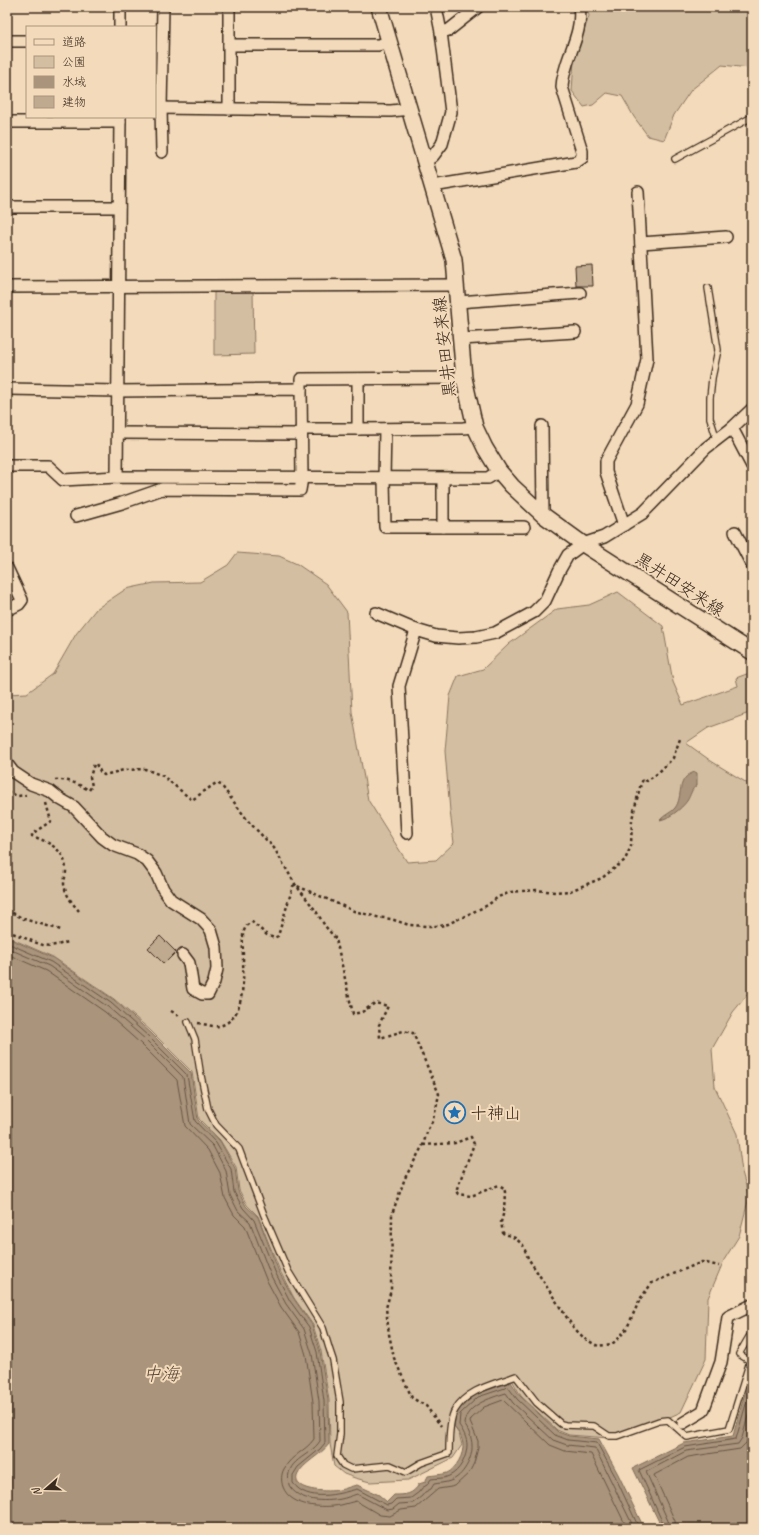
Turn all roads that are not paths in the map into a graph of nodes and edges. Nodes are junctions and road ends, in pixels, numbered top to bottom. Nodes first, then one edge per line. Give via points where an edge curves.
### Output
1 (120, 7) edge
2 (163, 7) edge
3 (229, 7) edge
4 (379, 7) edge
5 (436, 7) edge
6 (478, 7) edge
7 (579, 7) edge
8 (120, 26) edge
9 (441, 32) junction
10 (7, 41) edge
11 (26, 41) edge
12 (390, 42) junction
13 (229, 45) junction
14 (158, 108) edge
15 (229, 109) junction
16 (410, 109) junction
17 (752, 117) edge
18 (120, 120) edge
19 (7, 122) edge
20 (162, 152) dead end
21 (675, 159) dead end
22 (426, 161) junction
23 (433, 186) junction
24 (638, 192) dead end
25 (7, 207) edge
26 (119, 207) junction
27 (726, 237) dead end
28 (641, 243) junction
29 (457, 285) junction
30 (7, 287) edge
31 (119, 287) junction
32 (708, 288) dead end
33 (580, 293) dead end
34 (458, 302) junction
35 (575, 332) dead end
36 (461, 339) junction
37 (358, 378) junction
38 (464, 378) junction
39 (7, 389) edge
40 (301, 389) junction
41 (118, 391) junction
42 (752, 409) edge
43 (542, 426) dead end
44 (475, 427) junction
45 (732, 428) junction
46 (358, 429) junction
47 (385, 429) junction
48 (301, 431) junction
49 (118, 433) junction
50 (717, 440) junction
51 (7, 466) edge
52 (752, 466) edge
53 (499, 471) junction
54 (117, 477) junction
55 (302, 478) junction
56 (384, 479) junction
57 (442, 479) junction
58 (543, 515) junction
59 (76, 516) dead end
60 (624, 525) junction
61 (443, 527) junction
62 (524, 527) dead end
63 (735, 532) dead end
64 (583, 544) junction
65 (752, 565) edge
66 (7, 568) edge
67 (7, 610) edge
68 (376, 614) dead end
69 (416, 630) junction
70 (752, 652) edge
71 (7, 764) edge
72 (407, 833) dead end
73 (183, 955) dead end
74 (188, 1022) dead end
75 (752, 1304) edge
76 (752, 1339) edge
77 (683, 1423) dead end

1 - 8 street
2 - 14 street
3 - 13 street
4 - 12 main road, 黒井田安来線
5 - 9 street
6 - 9 street via 449,30
7 - 23 street via 577,32 562,76 562,87 582,158 576,162
9 - 22 street via 450,112 442,144
10 - 11 street
12 - 13 street via 378,45
12 - 16 main road, 黒井田安来線
13 - 15 street
14 - 15 street
14 - 20 street
15 - 16 street
16 - 22 main road, 黒井田安来線
17 - 21 lane
18 - 19 street
18 - 26 street
22 - 23 main road, 黒井田安来線
23 - 29 main road, 黒井田安来線 via 454,260
24 - 28 street
25 - 26 street
26 - 31 street
27 - 28 street
28 - 60 street via 647,359 637,404 606,461 606,472
29 - 31 street
29 - 34 main road, 黒井田安来線
30 - 31 street
31 - 41 street
32 - 50 lane via 718,350 710,405 710,418
33 - 34 street
34 - 36 main road, 黒井田安来線
35 - 36 street
36 - 38 main road, 黒井田安来線
37 - 38 street
37 - 40 street via 301,379
37 - 46 street
38 - 44 main road, 黒井田安来線
39 - 41 street
40 - 41 street
40 - 48 street
41 - 49 street
42 - 45 street
43 - 58 street
44 - 47 street
44 - 53 main road, 黒井田安来線
45 - 50 street
45 - 52 street
46 - 47 street
46 - 48 street
47 - 56 street
48 - 49 street
48 - 55 street
49 - 54 street
50 - 60 street via 706,448 643,513
51 - 54 street via 48,466 63,480
53 - 57 street via 488,478
53 - 58 main road, 黒井田安来線 via 524,499
54 - 55 street
55 - 56 street
55 - 59 street via 300,490 162,489
56 - 57 street
56 - 61 street via 385,527
57 - 61 street
58 - 64 main road, 黒井田安来線
60 - 64 street via 604,537
61 - 62 street
63 - 65 street
64 - 69 street via 568,555 545,601 534,612 507,628 476,637 458,638 436,636
64 - 70 main road, 黒井田安来線
66 - 67 street via 22,600
68 - 69 street
69 - 72 street via 399,686
71 - 73 street via 31,784 50,791 74,807 107,841 147,861 171,900 201,919 211,930 216,947 217,969 208,994 202,994 193,988 189,963
74 - 76 lane via 195,1040 208,1109 216,1125 239,1149 288,1271 322,1328 329,1348 340,1402 337,1456 342,1465 351,1469 390,1465 406,1472 421,1463 448,1453 454,1411 470,1394 516,1376 537,1403 561,1424 594,1426 609,1436 617,1436 658,1421 668,1420 687,1437 729,1429 750,1361 739,1354 749,1337
75 - 77 street via 728,1317 720,1362 704,1411

